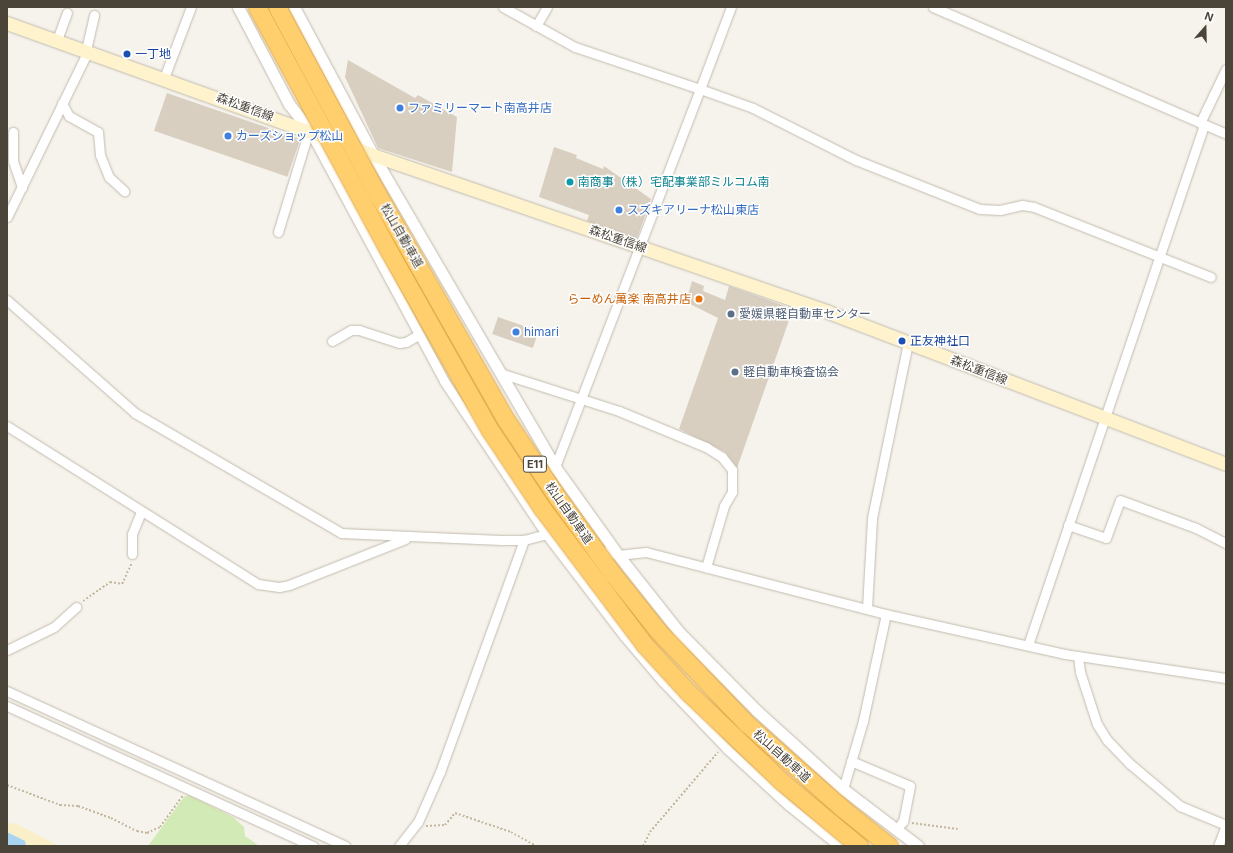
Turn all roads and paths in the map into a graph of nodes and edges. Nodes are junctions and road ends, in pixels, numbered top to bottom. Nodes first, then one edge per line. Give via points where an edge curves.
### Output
1 (191, 7) edge
2 (238, 7) edge
3 (257, 7) edge
4 (277, 7) edge
5 (294, 7) edge
6 (503, 7) edge
7 (547, 7) edge
8 (731, 7) edge
9 (933, 7) edge
10 (67, 13) dead end
11 (94, 15) dead end
12 (7, 23) edge
13 (536, 26) junction
14 (57, 40) junction
15 (87, 50) junction
16 (1226, 69) edge
17 (164, 78) junction
18 (700, 89) junction
19 (62, 103) junction
20 (1202, 124) junction
21 (309, 130) junction
22 (13, 132) dead end
23 (1226, 134) edge
24 (373, 155) junction
25 (22, 186) junction
26 (124, 191) dead end
27 (7, 217) edge
28 (278, 232) dead end
29 (640, 247) junction
30 (1161, 257) junction
31 (1211, 277) dead end
32 (7, 300) edge
33 (418, 335) junction
34 (332, 342) dead end
35 (908, 343) junction
36 (500, 373) junction
37 (582, 399) junction
38 (1105, 419) junction
39 (7, 426) edge
40 (1226, 464) edge
41 (555, 467) junction
42 (141, 512) junction
43 (1068, 525) junction
44 (546, 534) junction
45 (408, 538) junction
46 (524, 540) junction
47 (1226, 543) edge
48 (132, 554) joint
49 (618, 555) junction
50 (706, 567) junction
51 (76, 607) joint
52 (866, 608) junction
53 (886, 614) junction
54 (1028, 645) junction
55 (7, 650) edge
56 (1078, 656) junction
57 (1226, 678) edge
58 (7, 691) edge
59 (7, 706) edge
60 (723, 745) junction
61 (851, 762) junction
62 (7, 785) edge
63 (187, 788) junction
64 (843, 789) junction
65 (903, 821) junction
66 (1226, 825) edge
67 (416, 826) junction
68 (958, 829) dead end
69 (896, 830) junction
70 (834, 844) edge
71 (313, 846) edge
72 (345, 846) edge
73 (399, 846) edge
74 (536, 846) edge
75 (643, 846) edge
76 (859, 846) edge
77 (890, 846) edge
78 (918, 846) edge
79 (1218, 846) edge

1 - 17 street
2 - 21 street via 289,104
3 - 76 highway, 松山自動車道 / E11, bridge via 389,251 490,430 542,508 644,644 688,692 781,781
4 - 77 highway, 松山自動車道 / E11, bridge via 378,195 506,420 612,573 659,632 742,719 810,781
5 - 24 street
6 - 13 street
7 - 13 street
8 - 18 street
9 - 20 street
10 - 14 street
11 - 15 street
12 - 14 main road, 森松重信線
13 - 18 street via 574,47
14 - 15 main road, 森松重信線
15 - 17 main road, 森松重信線
15 - 19 street
16 - 20 street
17 - 21 main road, 森松重信線
18 - 29 street
18 - 30 street via 753,108 856,160 980,209 1000,210 1022,205 1034,207
19 - 25 street
19 - 26 street via 69,116 98,132 100,155 109,177
20 - 23 street
20 - 30 street
21 - 24 main road, 森松重信線
21 - 28 street
21 - 33 street
22 - 25 street via 13,161
24 - 29 main road, 森松重信線
24 - 36 street
25 - 27 street
29 - 35 main road, 森松重信線 via 828,312
29 - 37 street
30 - 31 street
30 - 38 street
32 - 45 street via 135,413 341,533
33 - 34 street via 399,343 359,330 351,330
33 - 44 street via 444,381
35 - 38 main road, 森松重信線
35 - 52 street via 872,518
36 - 37 street
36 - 41 street
37 - 41 street
37 - 50 street via 619,411 706,447 722,457 732,470 732,492 724,506
38 - 40 main road, 森松重信線
38 - 43 street
39 - 42 street
41 - 49 street
42 - 45 street via 248,580 278,587 296,583
42 - 48 street via 132,534
43 - 47 street via 1106,538 1120,500 1196,528
43 - 54 street
44 - 46 street
44 - 49 street
44 - 60 street via 624,636
45 - 46 street
46 - 67 street via 442,764
48 - 51 path via 130,571 122,584 110,582
49 - 50 street via 646,552
49 - 64 street via 679,632 796,749
50 - 52 street
51 - 55 street via 54,627
52 - 53 street
53 - 54 street
53 - 61 street via 863,721
54 - 56 street
56 - 57 street
56 - 66 street via 1080,672 1097,724 1107,740 1129,763 1180,806
58 - 72 street
59 - 63 street
60 - 70 street
60 - 75 path via 650,832
61 - 64 street
61 - 65 street via 910,786
62 - 63 path via 60,805 78,806 137,831 154,832 168,818
63 - 71 street
64 - 69 street
65 - 68 path
65 - 69 street
66 - 79 street
67 - 73 street
67 - 74 path via 445,825 454,813 511,832
69 - 78 street

